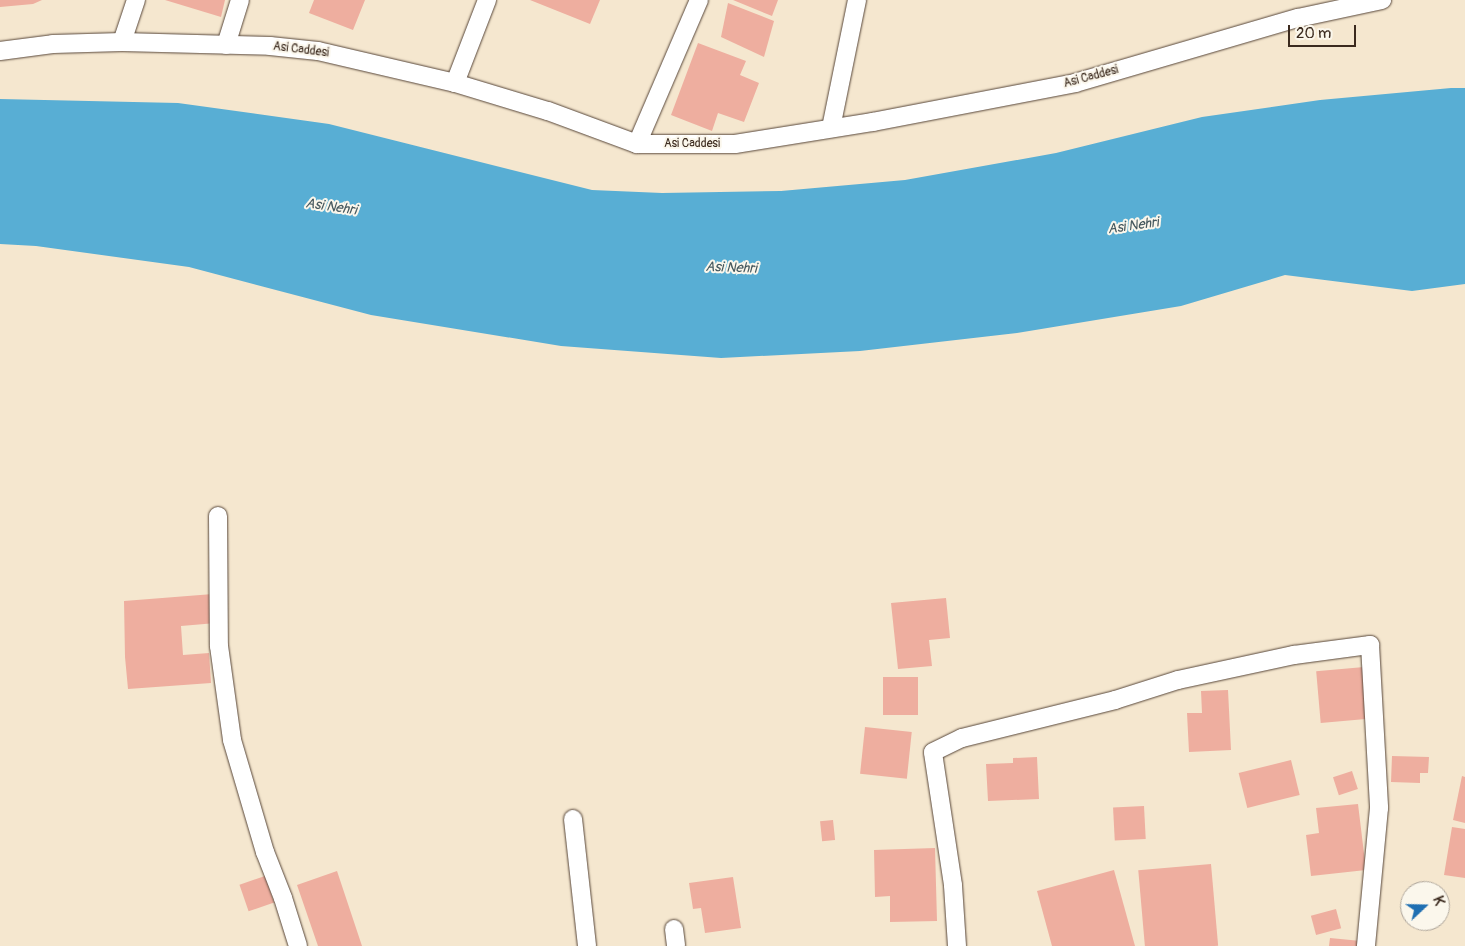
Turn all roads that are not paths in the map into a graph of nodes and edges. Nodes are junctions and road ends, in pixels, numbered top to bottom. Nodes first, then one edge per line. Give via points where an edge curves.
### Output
1 (136, 0) edge
2 (240, 0) edge
3 (487, 0) edge
4 (699, 0) edge
5 (858, 0) edge
6 (1382, 0) edge
7 (122, 42) junction
8 (226, 45) junction
9 (0, 51) edge
10 (455, 83) junction
11 (831, 128) junction
12 (637, 144) junction
13 (218, 516) dead end
14 (573, 818) dead end
15 (298, 946) edge
16 (587, 946) edge
17 (957, 946) edge
18 (1366, 946) edge

1 - 7 street
2 - 8 street
3 - 10 street
4 - 12 street
5 - 11 street
6 - 11 street, Asi Caddesi via 1298,18 1075,83
7 - 8 street, Asi Caddesi
7 - 9 street, Asi Caddesi via 53,44
8 - 10 street, Asi Caddesi via 318,51
10 - 12 street, Asi Caddesi via 548,111
11 - 12 street, Asi Caddesi via 735,144
13 - 15 street via 219,646 232,740 265,852
14 - 16 street
17 - 18 street via 953,885 933,752 962,738 1115,700 1178,680 1294,655 1370,645 1379,808

